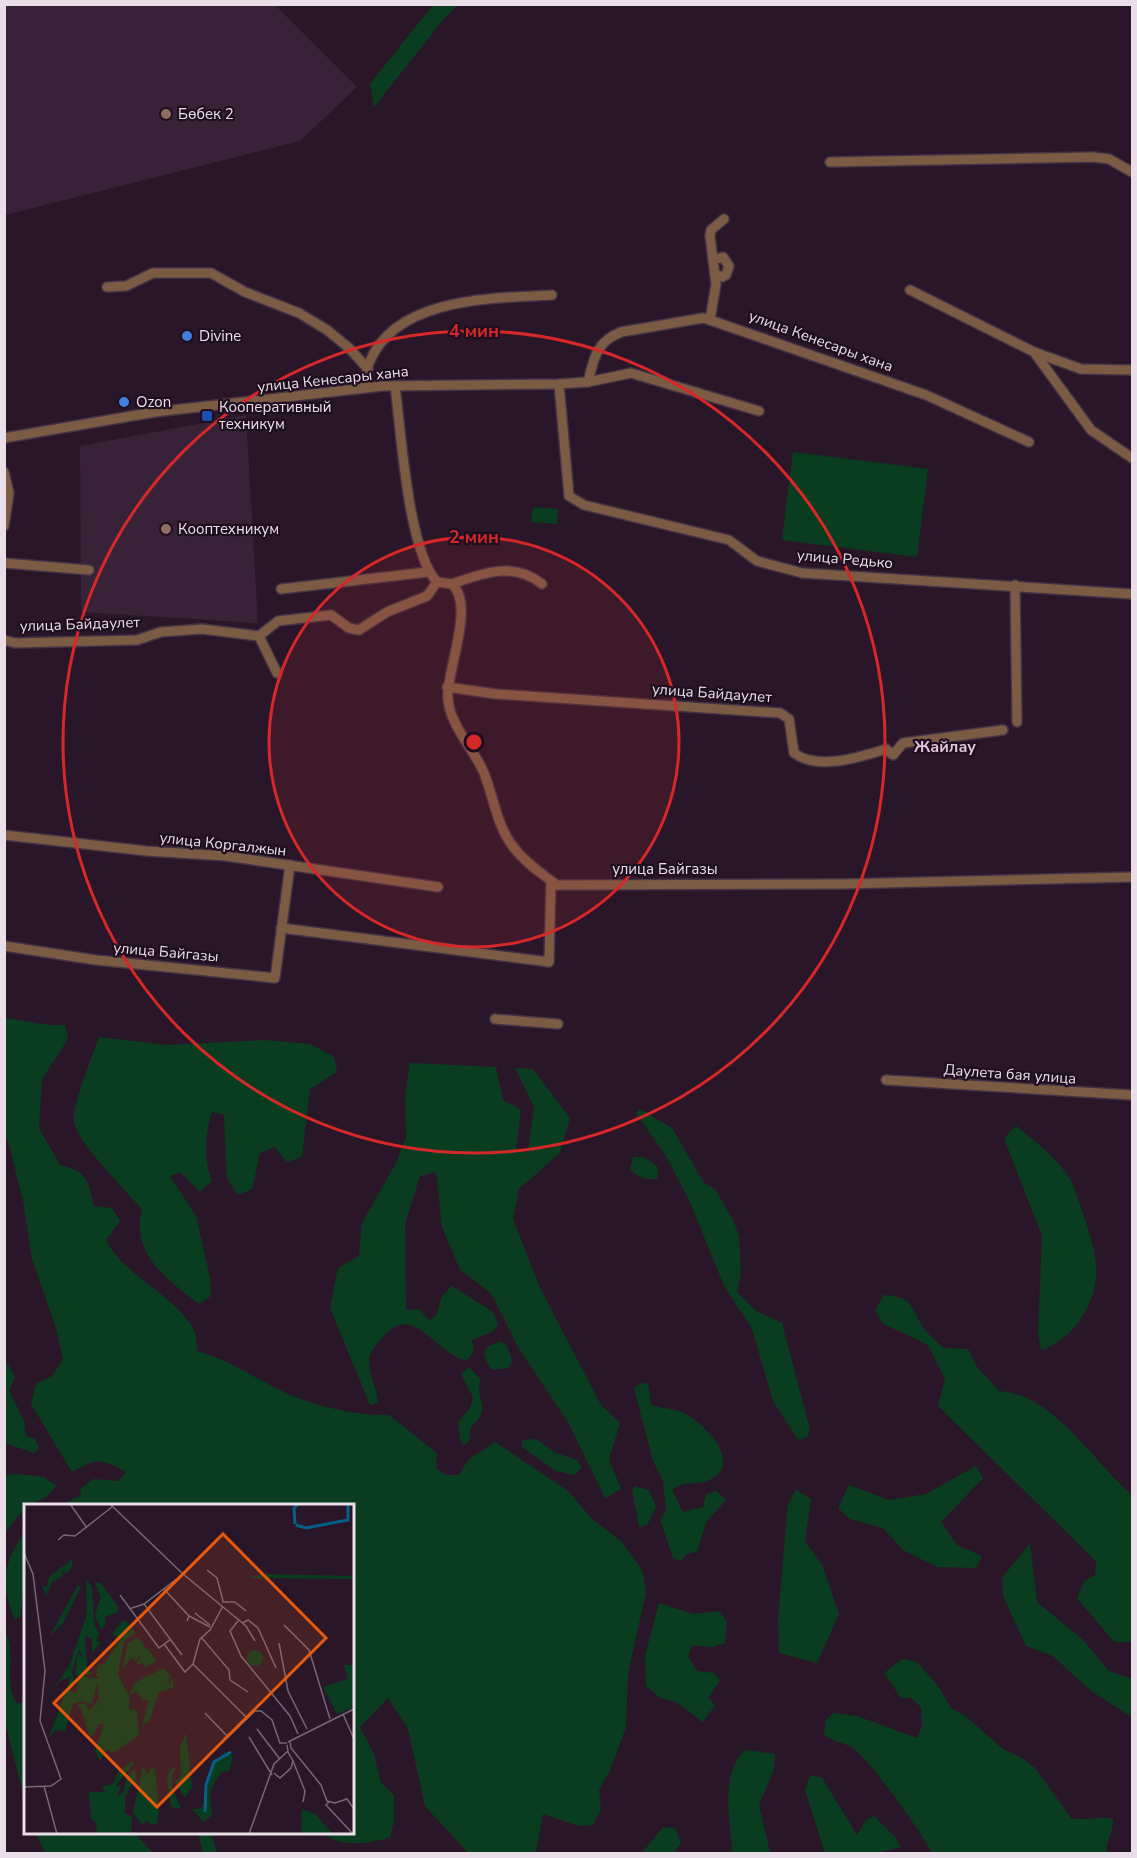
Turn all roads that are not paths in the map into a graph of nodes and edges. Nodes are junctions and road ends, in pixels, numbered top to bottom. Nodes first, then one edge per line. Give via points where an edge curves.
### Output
1 (830, 162) dead end
2 (1132, 172) edge
3 (723, 219) dead end
4 (713, 260) junction
5 (715, 274) junction
6 (107, 287) dead end
7 (910, 290) dead end
8 (552, 295) dead end
9 (710, 320) junction
10 (1034, 352) junction
11 (368, 369) junction
12 (1132, 370) edge
13 (588, 382) junction
14 (559, 384) junction
15 (395, 386) junction
16 (364, 388) junction
17 (759, 411) dead end
18 (4, 438) edge
19 (1029, 442) dead end
20 (1132, 458) edge
21 (4, 472) edge
22 (4, 526) edge
23 (4, 563) edge
24 (89, 570) dead end
25 (428, 572) junction
26 (437, 582) junction
27 (452, 584) junction
28 (542, 584) dead end
29 (1015, 585) junction
30 (281, 589) dead end
31 (1132, 594) edge
32 (259, 636) junction
33 (4, 640) edge
34 (277, 672) dead end
35 (447, 687) junction
36 (1017, 722) dead end
37 (1003, 730) dead end
38 (4, 835) edge
39 (290, 866) junction
40 (1132, 877) edge
41 (551, 881) junction
42 (438, 887) dead end
43 (281, 928) junction
44 (4, 946) edge
45 (495, 1019) dead end
46 (558, 1024) dead end
47 (886, 1080) dead end
48 (1132, 1095) edge

1 - 2 street via 1093,157 1109,159
3 - 4 street via 711,230
4 - 5 street
4 - 5 street via 723,257 729,266 726,275
5 - 9 street
6 - 11 street via 126,286 153,273 211,273 327,330
7 - 10 street
8 - 11 street via 481,299 443,306 401,325 385,338
9 - 13 street, улица Кенесары хана via 703,318 609,337 596,350
9 - 19 street, улица Кенесары хана via 926,395
10 - 12 street via 1081,369
10 - 20 street via 1091,430
11 - 16 street
13 - 14 street, улица Кенесары хана
13 - 17 street, улица Кенесары хана via 631,373
14 - 15 street, улица Кенесары хана
14 - 29 street, улица Редько via 568,496 584,505 729,540 757,561 802,573
15 - 16 street, улица Кенесары хана
15 - 25 street via 409,500
16 - 18 street, улица Кенесары хана via 155,411
21 - 22 street via 9,492
23 - 24 street
25 - 26 street
25 - 30 street
26 - 27 street
26 - 32 street via 427,596 387,612 359,630 331,615 278,621
27 - 28 street via 484,572 507,570 530,574
27 - 35 street via 459,597 460,626
29 - 31 street, улица Редько
29 - 36 street
32 - 33 street, улица Байдаулет via 202,629 161,632 137,640
32 - 34 street
35 - 37 street, улица Байдаулет via 496,694 780,713 789,719 794,753 836,763 886,749 893,755 903,743
35 - 41 street via 448,703 484,774 507,838
38 - 39 street, улица Коргалжын via 226,856
39 - 42 street, улица Коргалжын
39 - 43 street, улица Байгазы
40 - 41 street, улица Байгазы via 841,884 557,885
41 - 43 street via 549,962
43 - 44 street, улица Байгазы via 275,978 96,960
45 - 46 street
47 - 48 street, Даулета бая улица

